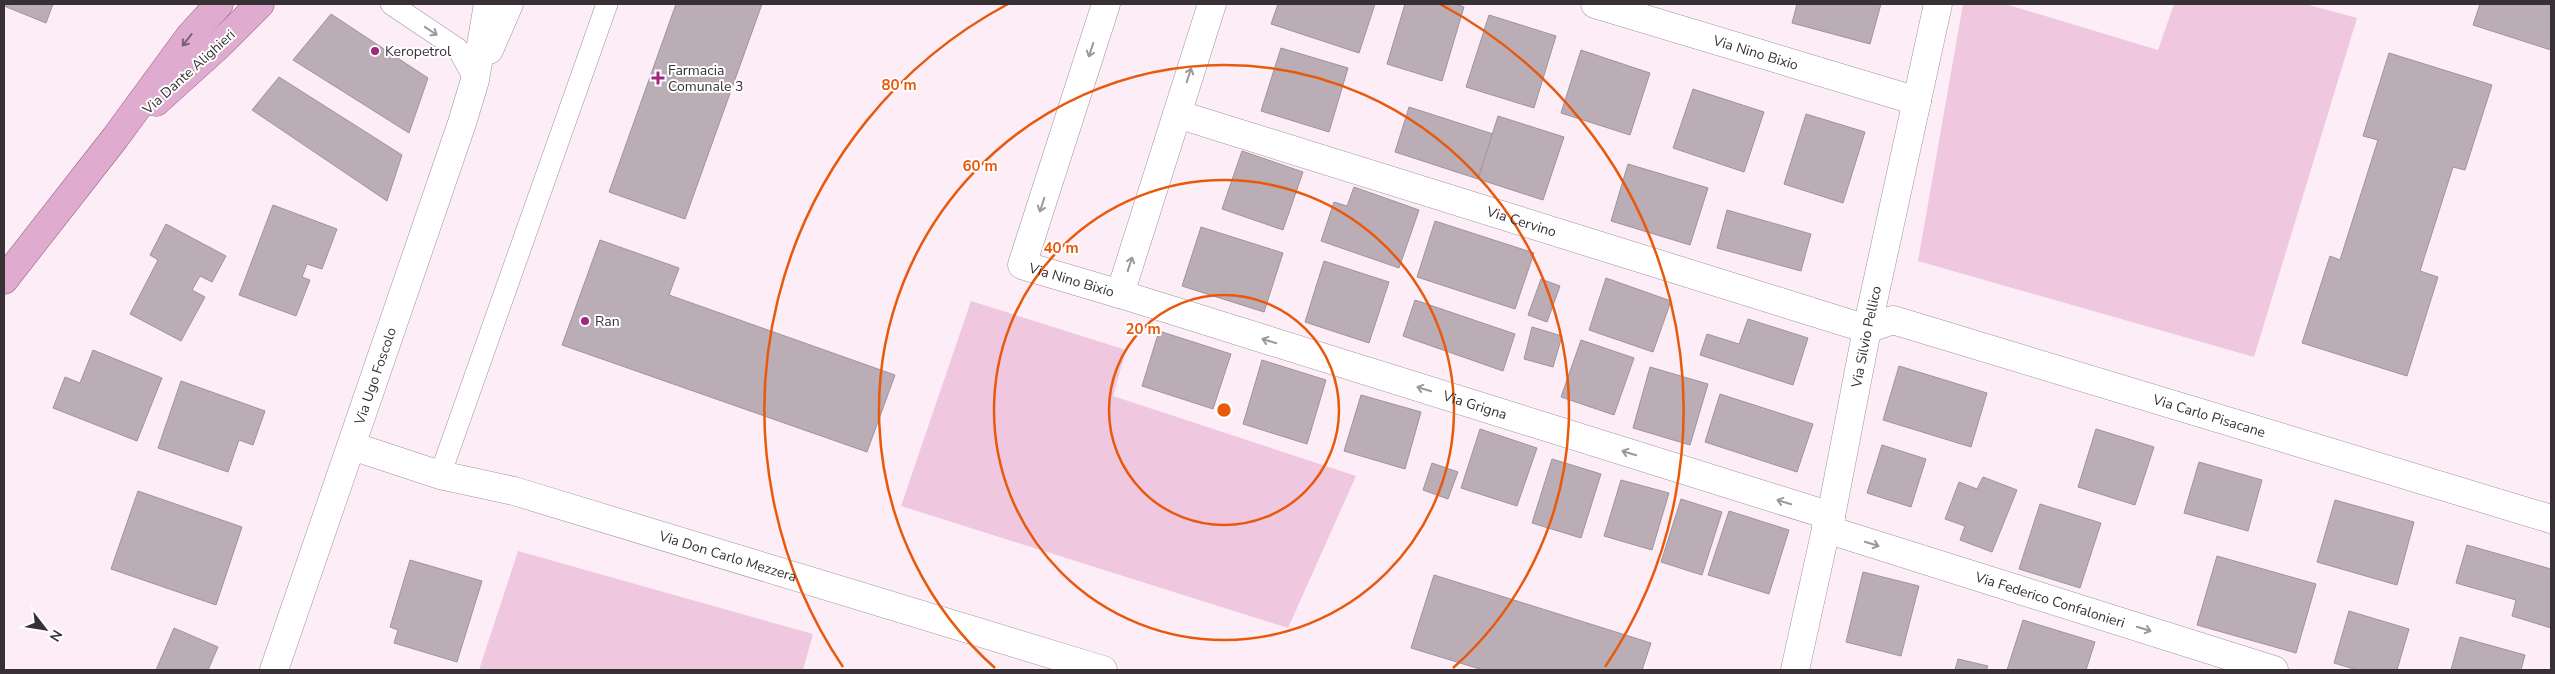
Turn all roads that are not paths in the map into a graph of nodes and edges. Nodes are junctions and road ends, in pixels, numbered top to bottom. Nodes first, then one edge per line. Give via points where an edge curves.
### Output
1 (219, 4) edge
2 (260, 4) edge
3 (391, 4) edge
4 (488, 4) edge
5 (509, 4) edge
6 (607, 4) edge
7 (1106, 4) edge
8 (1212, 4) edge
9 (1595, 4) edge
10 (1938, 4) edge
11 (475, 80) junction
12 (1917, 101) junction
13 (1177, 114) junction
14 (115, 138) junction
15 (4, 280) edge
16 (1120, 294) junction
17 (1867, 329) junction
18 (352, 446) junction
19 (440, 475) junction
20 (2551, 519) edge
21 (1828, 523) junction
22 (274, 670) edge
23 (1104, 670) edge
24 (1795, 670) edge
25 (2274, 670) edge

1 -> 14 main road, Via Dante Alighieri via 189,37
2 - 14 main road, Via Dante Alighieri
3 -> 11 lane via 458,49
4 - 11 street, Via Ugo Foscolo
5 - 11 street, Via Ugo Foscolo
6 - 19 lane
7 -> 16 street, Via Nino Bixio via 1022,265
13 -> 8 street, Via Nino Bixio
9 - 12 street, Via Nino Bixio
10 - 12 street, Via Silvio Pellico
11 - 18 street, Via Ugo Foscolo
12 - 17 street, Via Silvio Pellico
16 -> 13 street, Via Nino Bixio
13 - 17 street, Via Cervino
14 - 15 main road, Via Dante Alighieri
21 -> 16 street, Via Grigna
17 - 20 street, Via Carlo Pisacane via 1893,320
17 - 21 street, Via Silvio Pellico
18 - 19 street, Via Don Carlo Mezzera
18 - 22 street, Via Ugo Foscolo
19 - 23 street, Via Don Carlo Mezzera via 514,491
21 - 24 street, Via Silvio Pellico
21 -> 25 street, Via Federico Confalonieri

